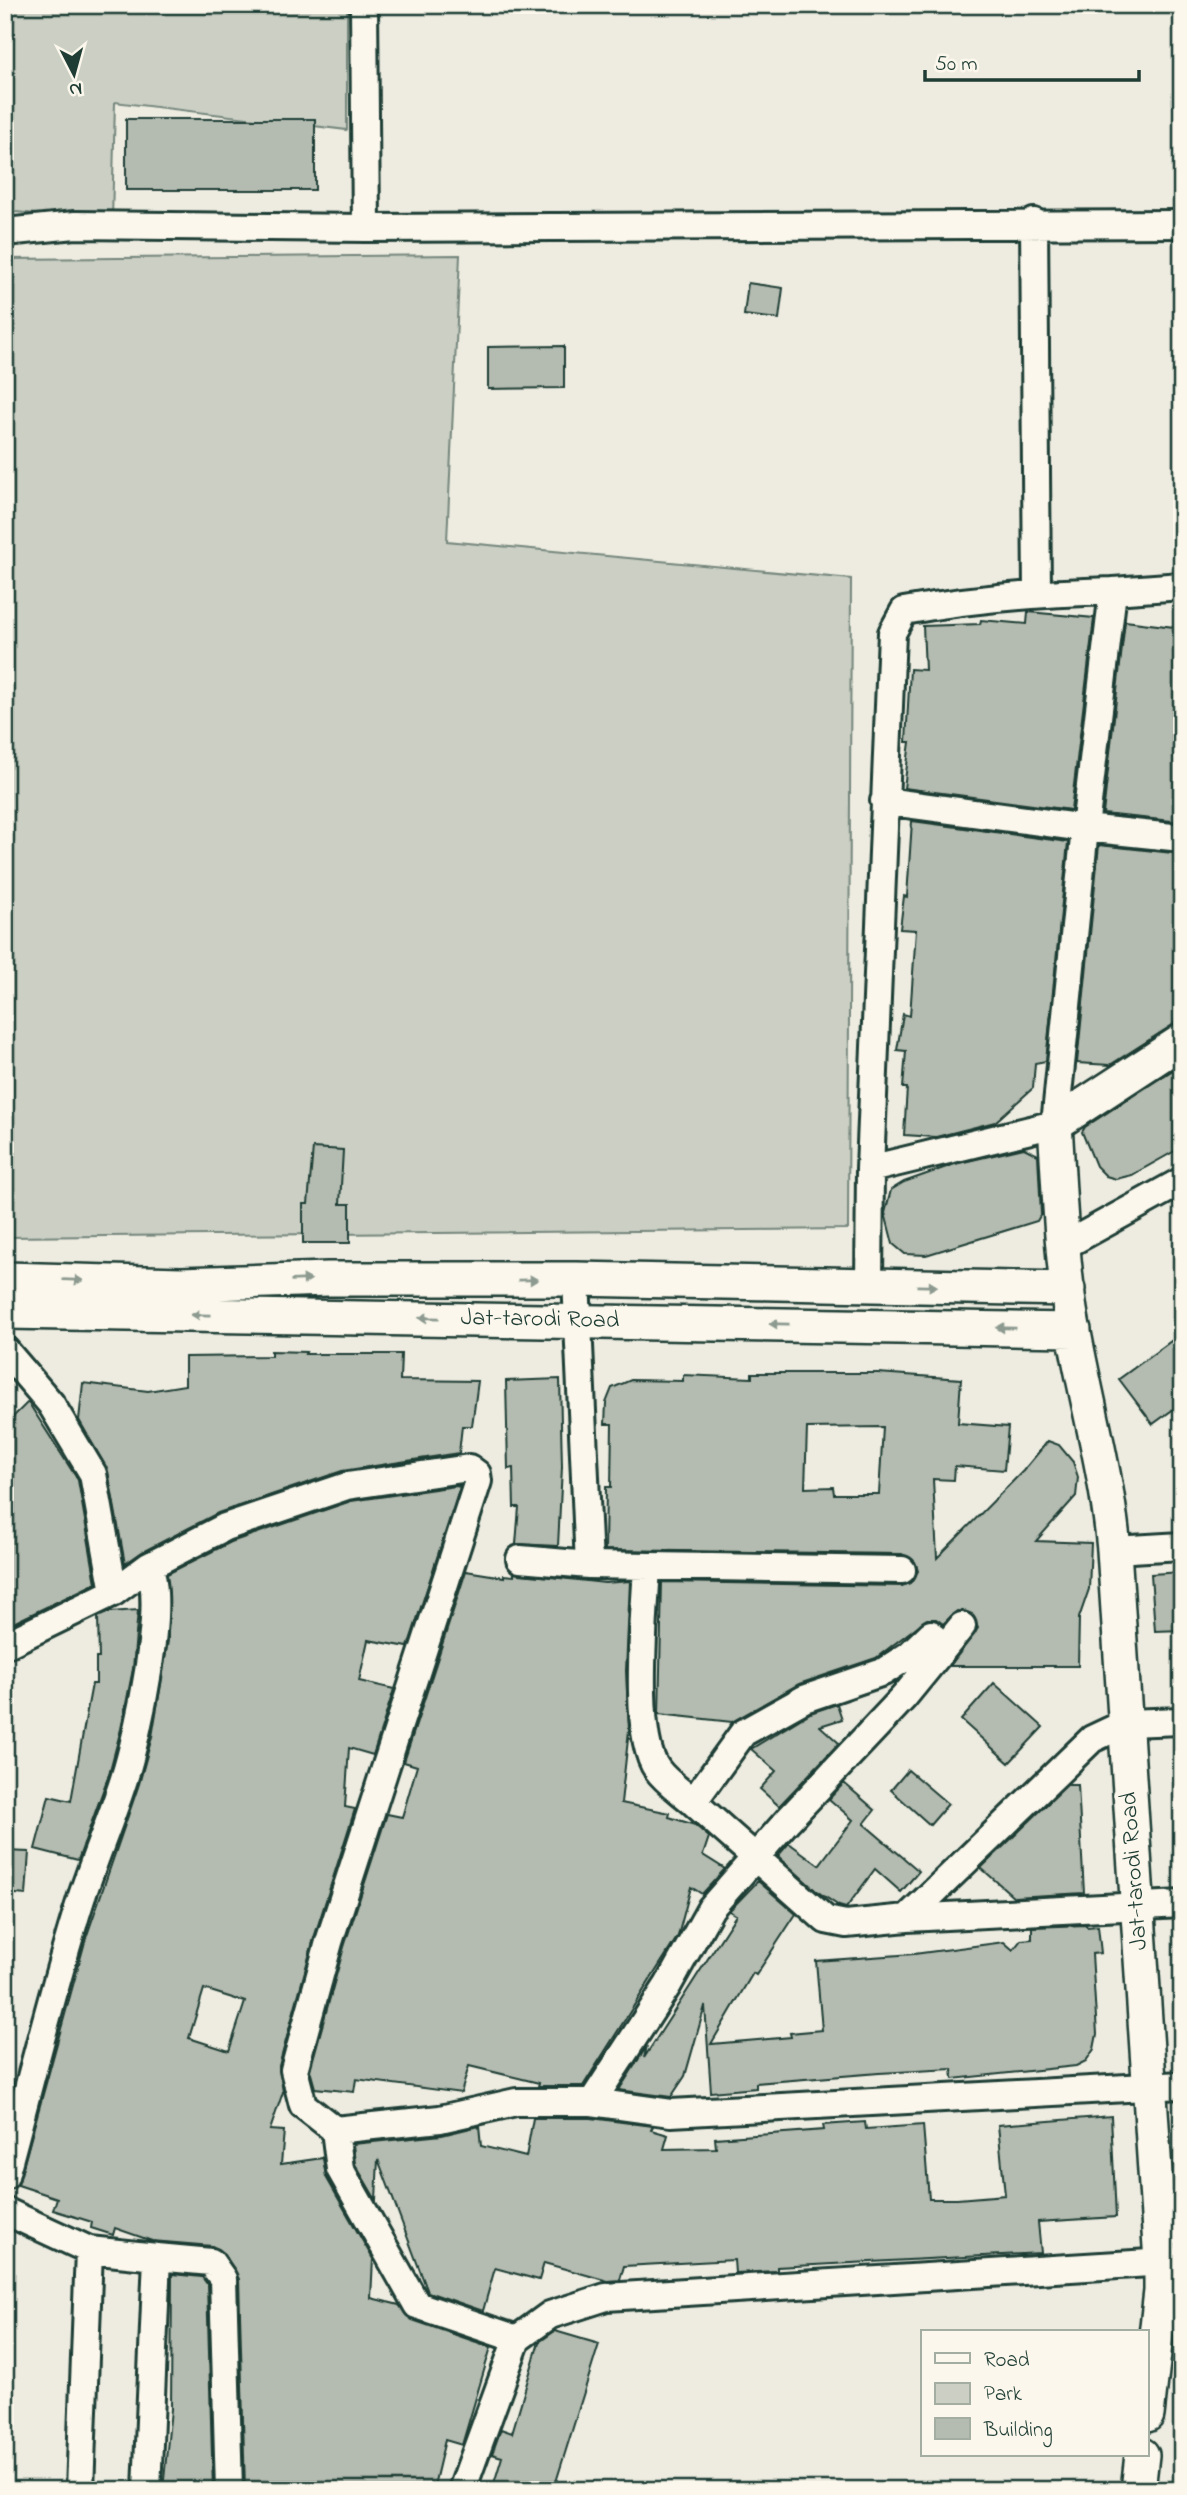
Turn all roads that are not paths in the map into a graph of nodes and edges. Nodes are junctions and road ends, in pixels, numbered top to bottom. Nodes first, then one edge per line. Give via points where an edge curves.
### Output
1 (364, 5) edge
2 (1034, 222) junction
3 (1182, 224) edge
4 (366, 228) junction
5 (5, 232) edge
6 (1182, 586) edge
7 (1113, 592) junction
8 (1037, 593) junction
9 (884, 801) junction
10 (1084, 828) junction
11 (1182, 838) edge
12 (1182, 1041) edge
13 (1055, 1124) junction
14 (870, 1169) junction
15 (1182, 1181) edge
16 (1062, 1247) junction
17 (5, 1279) edge
18 (576, 1279) junction
19 (869, 1285) junction
20 (1071, 1310) junction
21 (5, 1312) edge
22 (578, 1321) junction
23 (5, 1350) edge
24 (1182, 1546) edge
25 (1114, 1550) junction
26 (520, 1559) dead end
27 (589, 1565) junction
28 (149, 1566) junction
29 (647, 1566) junction
30 (902, 1570) dead end
31 (114, 1591) junction
32 (962, 1626) dead end
33 (930, 1634) dead end
34 (5, 1645) edge
35 (1182, 1721) edge
36 (1126, 1724) junction
37 (693, 1802) junction
38 (754, 1858) junction
39 (1182, 1904) edge
40 (1137, 1907) junction
41 (907, 1918) junction
42 (1166, 2085) edge
43 (593, 2102) junction
44 (335, 2130) junction
45 (5, 2176) edge
46 (5, 2211) edge
47 (89, 2250) junction
48 (157, 2258) junction
49 (1171, 2261) edge
50 (517, 2339) junction
51 (1148, 2405) edge
52 (1142, 2456) edge
53 (80, 2490) edge
54 (147, 2490) edge
55 (229, 2490) edge
56 (462, 2490) edge
57 (1138, 2490) edge

1 - 4 street
2 - 3 street
2 - 4 street
2 - 8 street
4 - 5 street via 75,225
6 - 7 street
7 - 8 street
7 - 10 street
8 - 9 street via 904,611 892,633
9 - 10 street
9 - 14 street
10 - 11 street
10 - 13 street
12 - 13 street
13 - 14 street
13 - 16 street
14 - 19 street
15 - 16 street
16 - 20 street
17 -> 18 street via 181,1284
18 - 19 street
18 - 22 street
19 -> 20 street
20 -> 22 street, Jat-tarodi Road
20 - 25 street, Jat-tarodi Road via 1110,1506
22 -> 21 street, Jat-tarodi Road
22 - 27 street
23 - 31 street via 51,1404 93,1474
24 - 25 street
25 - 36 street, Jat-tarodi Road
26 - 27 street
27 - 29 street
28 - 31 street
28 - 44 street via 225,1527 347,1486 469,1468 477,1474 329,1942 294,2070 303,2105
28 - 45 street via 157,1606 125,1776 81,1900
29 - 30 street
29 - 37 street via 642,1673 647,1746 657,1769
31 - 34 street
32 - 38 street via 904,1697
33 - 37 street via 883,1672 804,1699 743,1733
35 - 36 street
36 - 40 street, Jat-tarodi Road
36 - 41 street via 1092,1739
37 - 38 street
38 - 41 street via 826,1920
38 - 43 street via 711,1908
39 - 40 street
40 - 41 street
40 - 42 street, Jat-tarodi Road
42 - 43 street via 671,2113
42 - 49 street, Jat-tarodi Road
43 - 44 street via 516,2102 440,2119
44 - 50 street via 340,2169 417,2305
46 - 47 street
47 - 48 street
47 - 53 street
48 - 54 street
48 - 55 street via 211,2262 223,2279
49 - 50 street via 606,2297 550,2315
49 - 51 street, Jat-tarodi Road via 1161,2291
50 - 56 street
52 - 57 street

